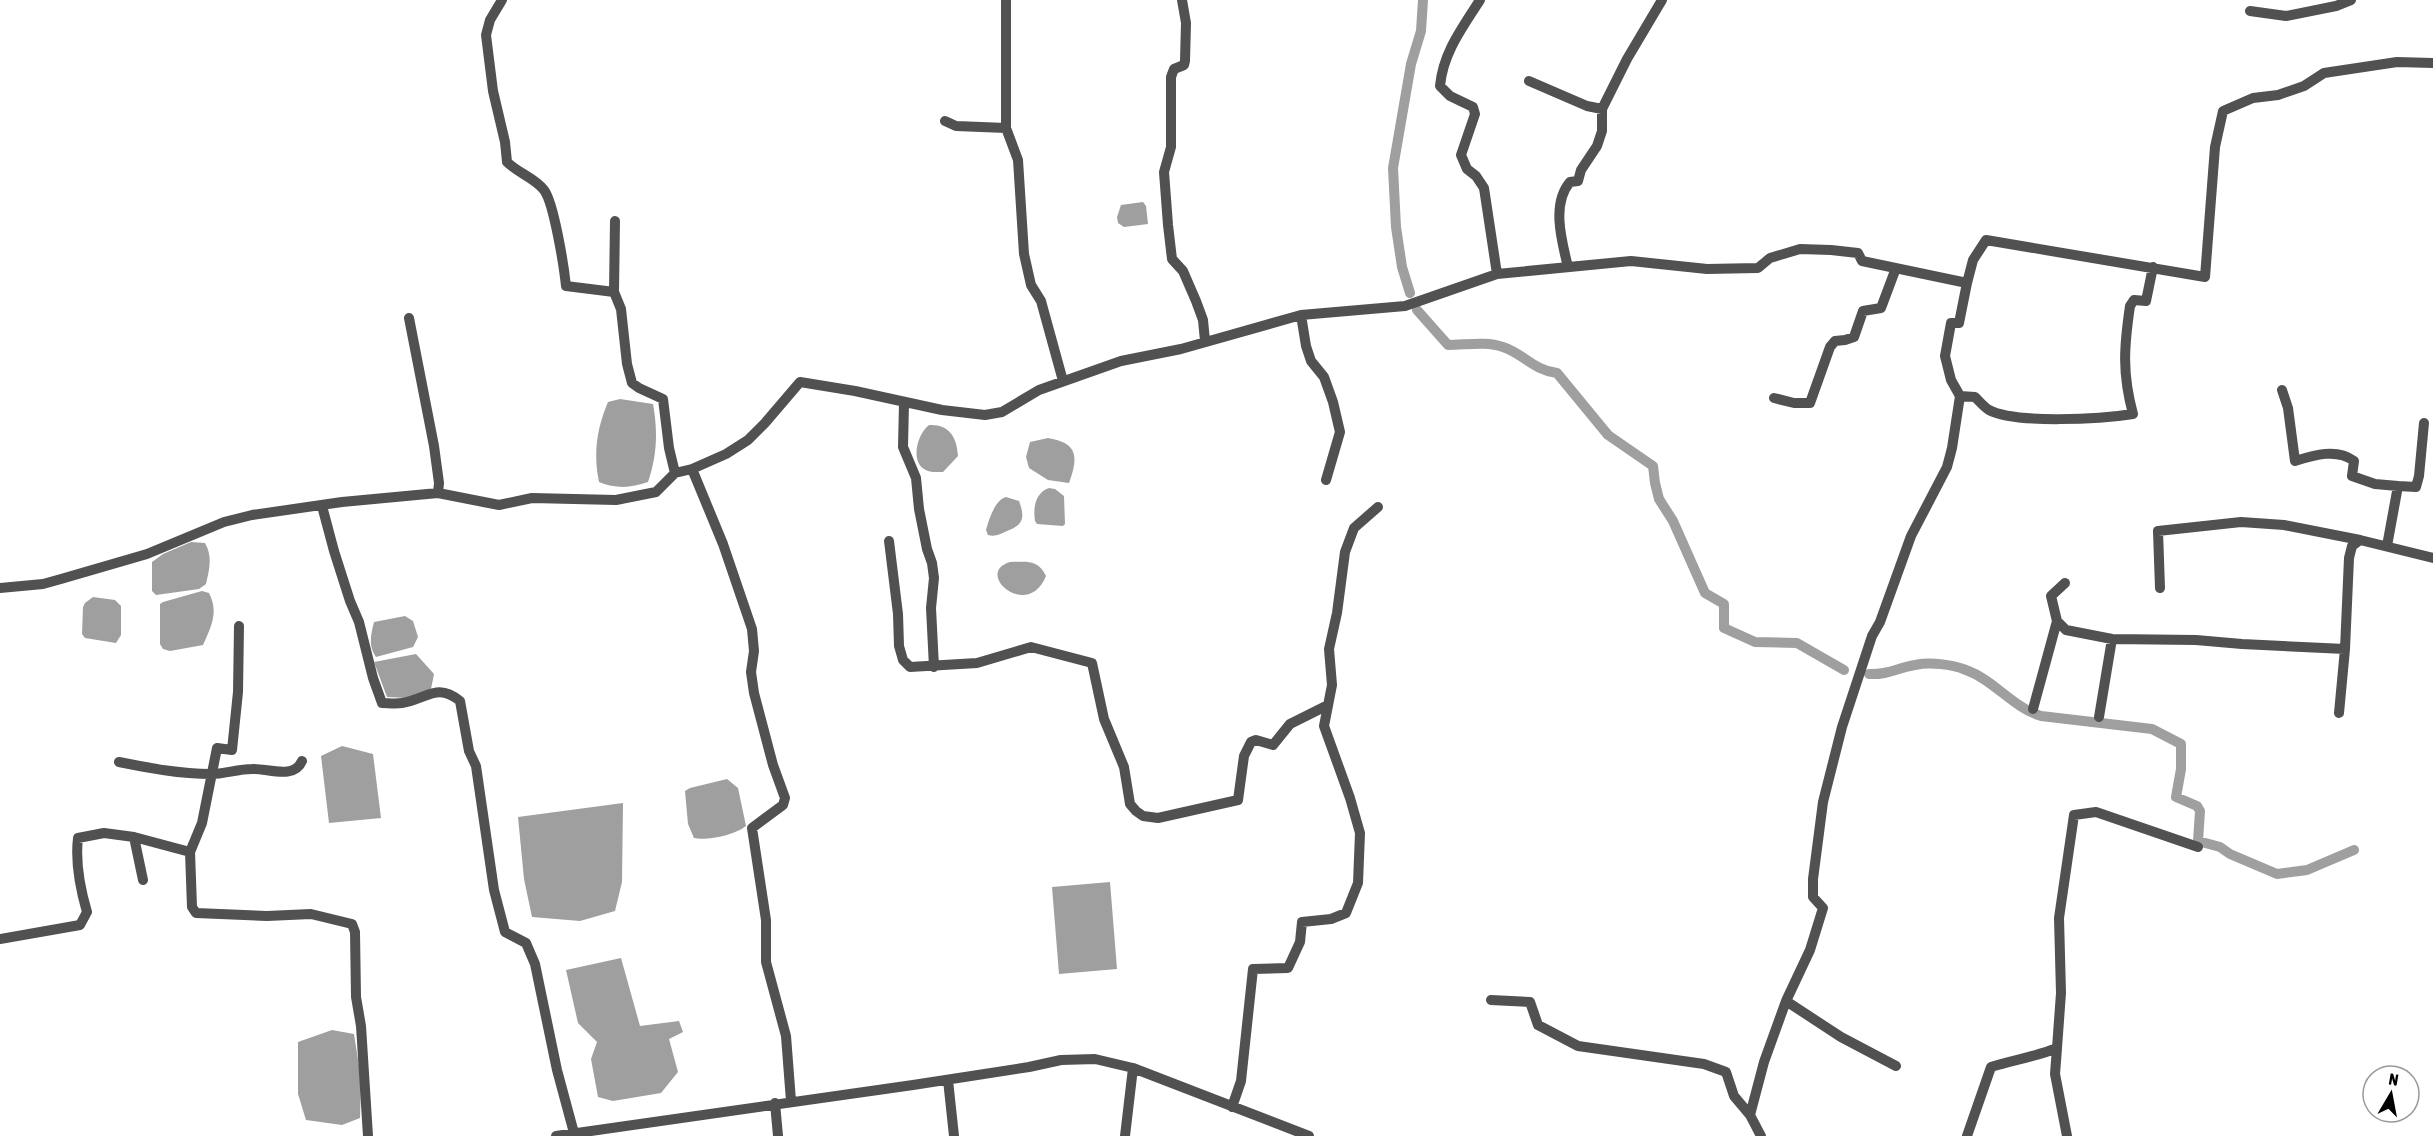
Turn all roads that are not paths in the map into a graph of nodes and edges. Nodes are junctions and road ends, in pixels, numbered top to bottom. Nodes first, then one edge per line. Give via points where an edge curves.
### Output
1 (502, 0) edge
2 (1006, 0) edge
3 (1182, 0) edge
4 (1480, 0) edge
5 (1662, 0) edge
6 (2351, 0) edge
7 (2250, 11) dead end
8 (2433, 63) edge
9 (1529, 81) dead end
10 (1602, 109) junction
11 (945, 121) dead end
12 (1006, 128) junction
13 (615, 221) dead end
14 (1568, 267) junction
15 (2153, 267) junction
16 (1896, 268) junction
17 (1497, 274) junction
18 (1967, 283) junction
19 (614, 292) junction
20 (1301, 315) junction
21 (409, 318) dead end
22 (1205, 341) junction
23 (1063, 381) junction
24 (2282, 390) dead end
25 (1960, 396) junction
26 (1774, 398) dead end
27 (904, 403) junction
28 (2424, 423) dead end
29 (692, 469) junction
30 (675, 473) junction
31 (1326, 480) dead end
32 (2398, 486) junction
33 (438, 493) junction
34 (322, 506) junction
35 (1378, 507) dead end
36 (889, 540) dead end
37 (2360, 540) junction
38 (2387, 546) junction
39 (2433, 558) edge
40 (2065, 583) dead end
41 (0, 588) edge
42 (2160, 588) dead end
43 (2057, 621) junction
44 (239, 626) dead end
45 (2112, 639) junction
46 (2345, 649) junction
47 (934, 667) junction
48 (1328, 705) junction
49 (2033, 709) dead end
50 (2339, 713) dead end
51 (2099, 717) dead end
52 (302, 761) dead end
53 (119, 762) dead end
54 (212, 774) junction
55 (134, 837) junction
56 (2198, 847) dead end
57 (190, 852) junction
58 (143, 880) dead end
59 (0, 939) edge
60 (1491, 1000) dead end
61 (1786, 1002) junction
62 (2056, 1048) junction
63 (1896, 1066) dead end
64 (1133, 1068) junction
65 (948, 1080) junction
66 (790, 1101) junction
67 (775, 1103) junction
68 (1232, 1107) junction
69 (1750, 1115) junction
70 (574, 1132) junction
71 (369, 1136) edge
72 (556, 1136) edge
73 (778, 1136) edge
74 (954, 1136) edge
75 (1125, 1136) edge
76 (1309, 1136) edge
77 (1761, 1136) edge
78 (1966, 1136) edge
79 (2067, 1136) edge

1 - 19 street via 486,35 507,162 546,191 566,286
2 - 12 street
3 - 22 street via 1185,61 1174,69 1171,77 1171,147 1164,172 1173,259 1183,271 1196,301
4 - 17 street via 1448,52 1440,86 1450,96 1473,107 1475,114 1461,154 1467,169 1484,188
5 - 10 street
6 - 7 street via 2286,16
8 - 15 street via 2397,62 2324,73 2304,86 2253,98 2223,111 2212,174 2205,277
9 - 10 street
10 - 14 street via 1597,146 1578,181 1569,182 1565,188 1560,226
11 - 12 street via 956,126
12 - 23 street via 1018,160 1024,254
13 - 19 street
14 - 16 street via 1631,261 1707,269 1758,268 1770,258 1811,249 1858,253 1862,261
14 - 17 street
15 - 18 street via 1986,240 1973,260
15 - 25 street via 2146,302 2134,300 2130,306 2123,351 2133,414 2081,419 2010,417 1987,410 1975,397
16 - 18 street
16 - 26 street via 1881,308 1863,311 1854,336 1835,341 1830,347 1810,403
17 - 20 street via 1405,306
18 - 25 street via 1959,323 1951,323 1946,356 1950,380
19 - 30 street via 621,309 632,383 663,399
20 - 22 street
20 - 31 street via 1306,346 1311,361 1324,376 1340,432
21 - 33 street via 434,446
22 - 23 street via 1121,361
23 - 27 street via 1002,412 985,415
24 - 32 street via 2295,460 2322,453 2349,457 2354,461 2352,476
25 - 61 street via 1947,468 1911,536 1868,646 1842,727 1823,802 1813,879 1814,897 1822,908 1806,960
27 - 29 street via 800,382 748,440
27 - 47 street via 903,447 916,478 934,578
28 - 32 street via 2416,487
29 - 30 street
29 - 66 street via 752,629 754,693 772,765 785,798 783,805 752,828 766,920 766,962 786,1036
30 - 33 street via 656,492 616,500 532,498 499,505
32 - 38 street
33 - 34 street
34 - 41 street via 224,522 155,551 62,579
34 - 70 street via 382,703 401,703 441,691 460,701 469,751 476,766 494,890 505,932 526,943 535,964
35 - 48 street via 1354,528 1345,552 1329,649 1332,685
36 - 47 street via 903,660 910,667
37 - 38 street
37 - 42 street via 2284,525 2241,522 2158,531
37 - 46 street via 2352,546 2349,558
38 - 39 street
40 - 43 street via 2051,596
43 - 45 street via 2066,630
43 - 49 street
44 - 54 street via 232,750 216,748
45 - 46 street
45 - 51 street
46 - 50 street
47 - 48 street via 977,663 1031,647 1092,663 1104,719 1124,767 1130,804 1143,816 1158,818 1238,800 1244,756 1251,742 1273,745 1290,724
48 - 68 street via 1324,726 1360,833 1358,883 1346,913 1332,919 1302,922 1300,942 1290,966 1253,969 1241,1081
52 - 54 street via 291,771 252,768
53 - 54 street
54 - 57 street via 202,823
55 - 57 street
55 - 58 street
55 - 59 street via 104,833 78,837 79,886 87,912 80,925
56 - 62 street via 2096,812 2074,815 2059,918 2061,993
57 - 71 street via 190,895 196,913 311,914 352,924
60 - 69 street via 1530,1002 1538,1025 1578,1046 1704,1064 1726,1072 1734,1096
61 - 63 street
61 - 69 street
62 - 78 street via 1991,1067
62 - 79 street via 2055,1074
64 - 65 street via 1095,1059 1061,1060
64 - 68 street
64 - 75 street
65 - 66 street
65 - 74 street
66 - 67 street
67 - 70 street
67 - 73 street
68 - 76 street
69 - 77 street
70 - 72 street

